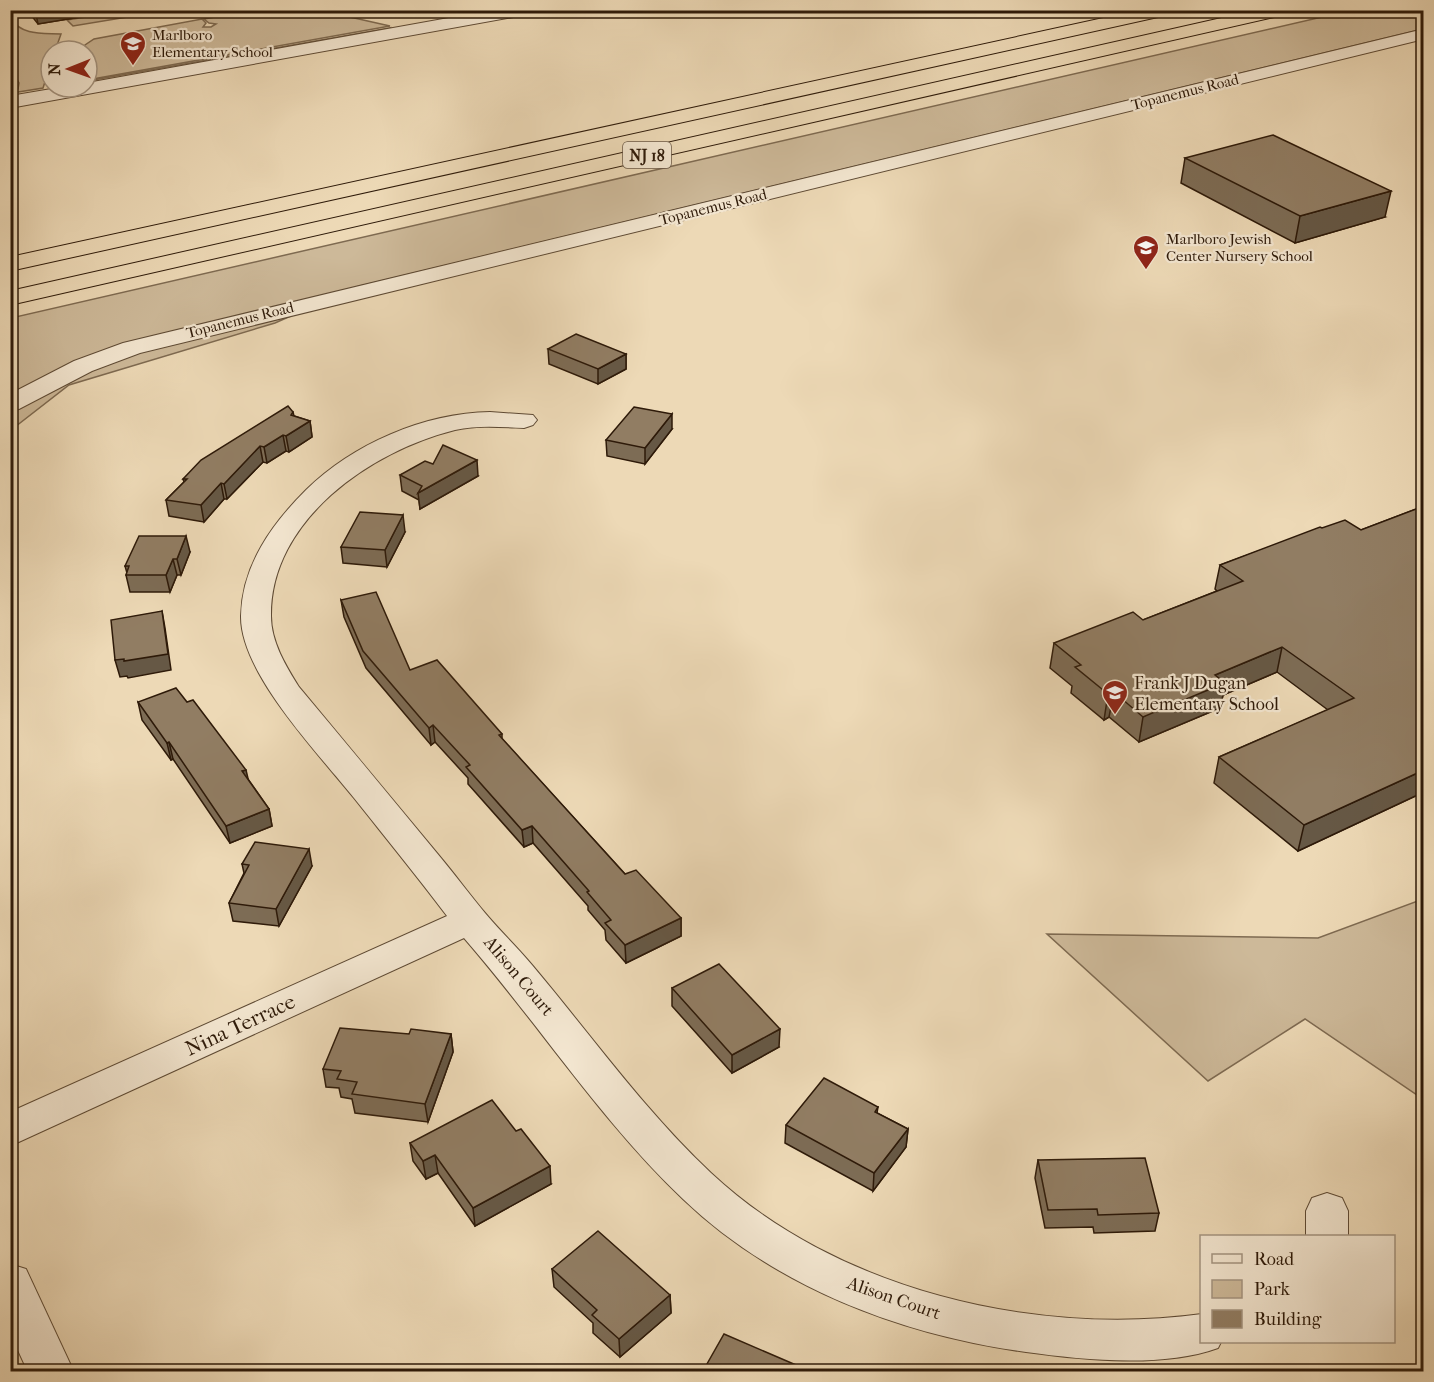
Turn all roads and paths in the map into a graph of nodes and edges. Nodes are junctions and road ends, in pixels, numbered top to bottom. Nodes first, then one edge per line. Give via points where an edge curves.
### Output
1 (524, 10) edge
2 (1167, 10) edge
3 (1283, 10) edge
4 (1424, 34) edge
5 (1385, 43) junction
6 (1414, 54) dead end
7 (10, 102) edge
8 (10, 264) edge
9 (10, 298) edge
10 (10, 404) edge
11 (524, 420) dead end
12 (470, 920) junction
13 (10, 1130) edge
14 (10, 1283) edge
15 (1200, 1334) edge
16 (51, 1371) edge

1 - 7 street
2 - 8 highway, NJ 18
3 - 9 highway, NJ 18
4 - 5 street, Topanemus Road
5 - 6 street
5 - 10 street, Topanemus Road via 162,339 83,366
11 - 12 street, Alison Court via 454,422 420,433 360,462 319,492 293,518 263,567 257,593 261,644 288,694
12 - 13 street, Nina Terrace
12 - 15 street, Alison Court via 698,1187 779,1248 884,1298 968,1323 1058,1338 1141,1340
14 - 16 street

